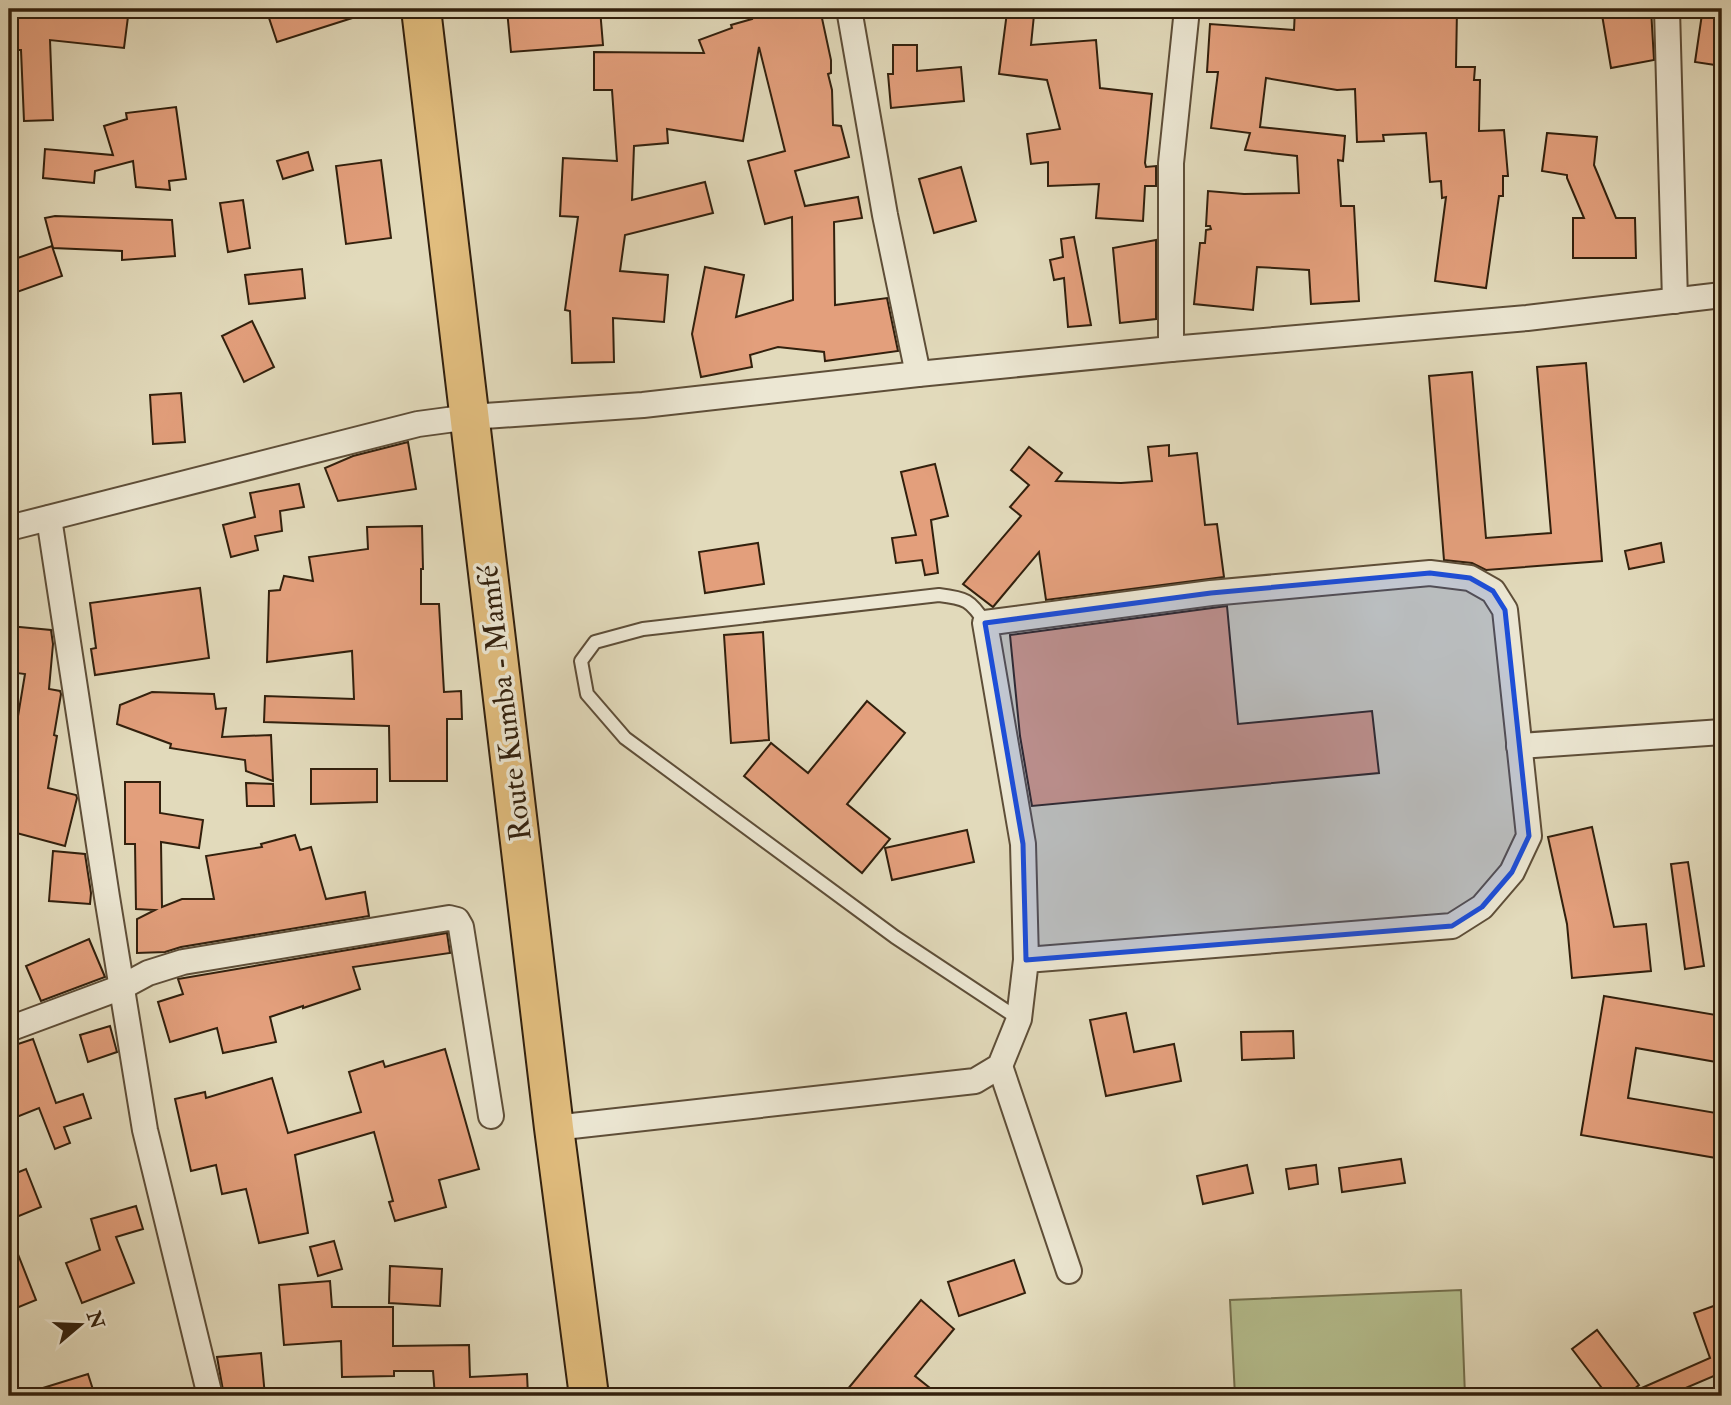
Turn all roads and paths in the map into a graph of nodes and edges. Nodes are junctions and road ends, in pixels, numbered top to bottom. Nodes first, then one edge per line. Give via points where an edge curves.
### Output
1 (421, 9) edge
2 (849, 9) edge
3 (1187, 9) edge
4 (1667, 9) edge
5 (1722, 295) edge
6 (1675, 301) junction
7 (1171, 349) junction
8 (918, 374) junction
9 (470, 417) junction
10 (49, 518) junction
11 (9, 528) edge
12 (985, 623) junction
13 (1722, 732) edge
14 (1519, 746) junction
15 (1026, 960) junction
16 (122, 988) junction
17 (1019, 1020) junction
18 (9, 1029) edge
19 (1000, 1066) junction
20 (491, 1116) dead end
21 (554, 1128) junction
22 (1069, 1271) dead end
23 (210, 1396) edge
24 (589, 1396) edge

1 - 9 highway, Route Kumba - Mamfé
2 - 8 street
3 - 7 street via 1171,163
4 - 6 street
5 - 6 street
6 - 7 street
7 - 8 street
8 - 9 street via 643,405
9 - 10 street via 418,424
9 - 21 highway, Route Kumba - Mamfé
10 - 11 street
10 - 16 street
12 - 14 street via 1224,592 1430,573 1470,578 1493,591 1505,610
12 - 15 street via 1023,844
12 - 17 lane via 974,605 961,597 939,595 643,629 595,642 581,661 587,694 625,738 895,937
13 - 14 street
14 - 15 street via 1529,836 1511,872 1482,907 1452,926
15 - 17 street
16 - 18 street
16 - 20 street via 183,962 457,920
16 - 23 street via 145,1130
17 - 19 street
19 - 21 street via 975,1081
19 - 22 street
21 - 24 highway, Route Kumba - Mamfé

